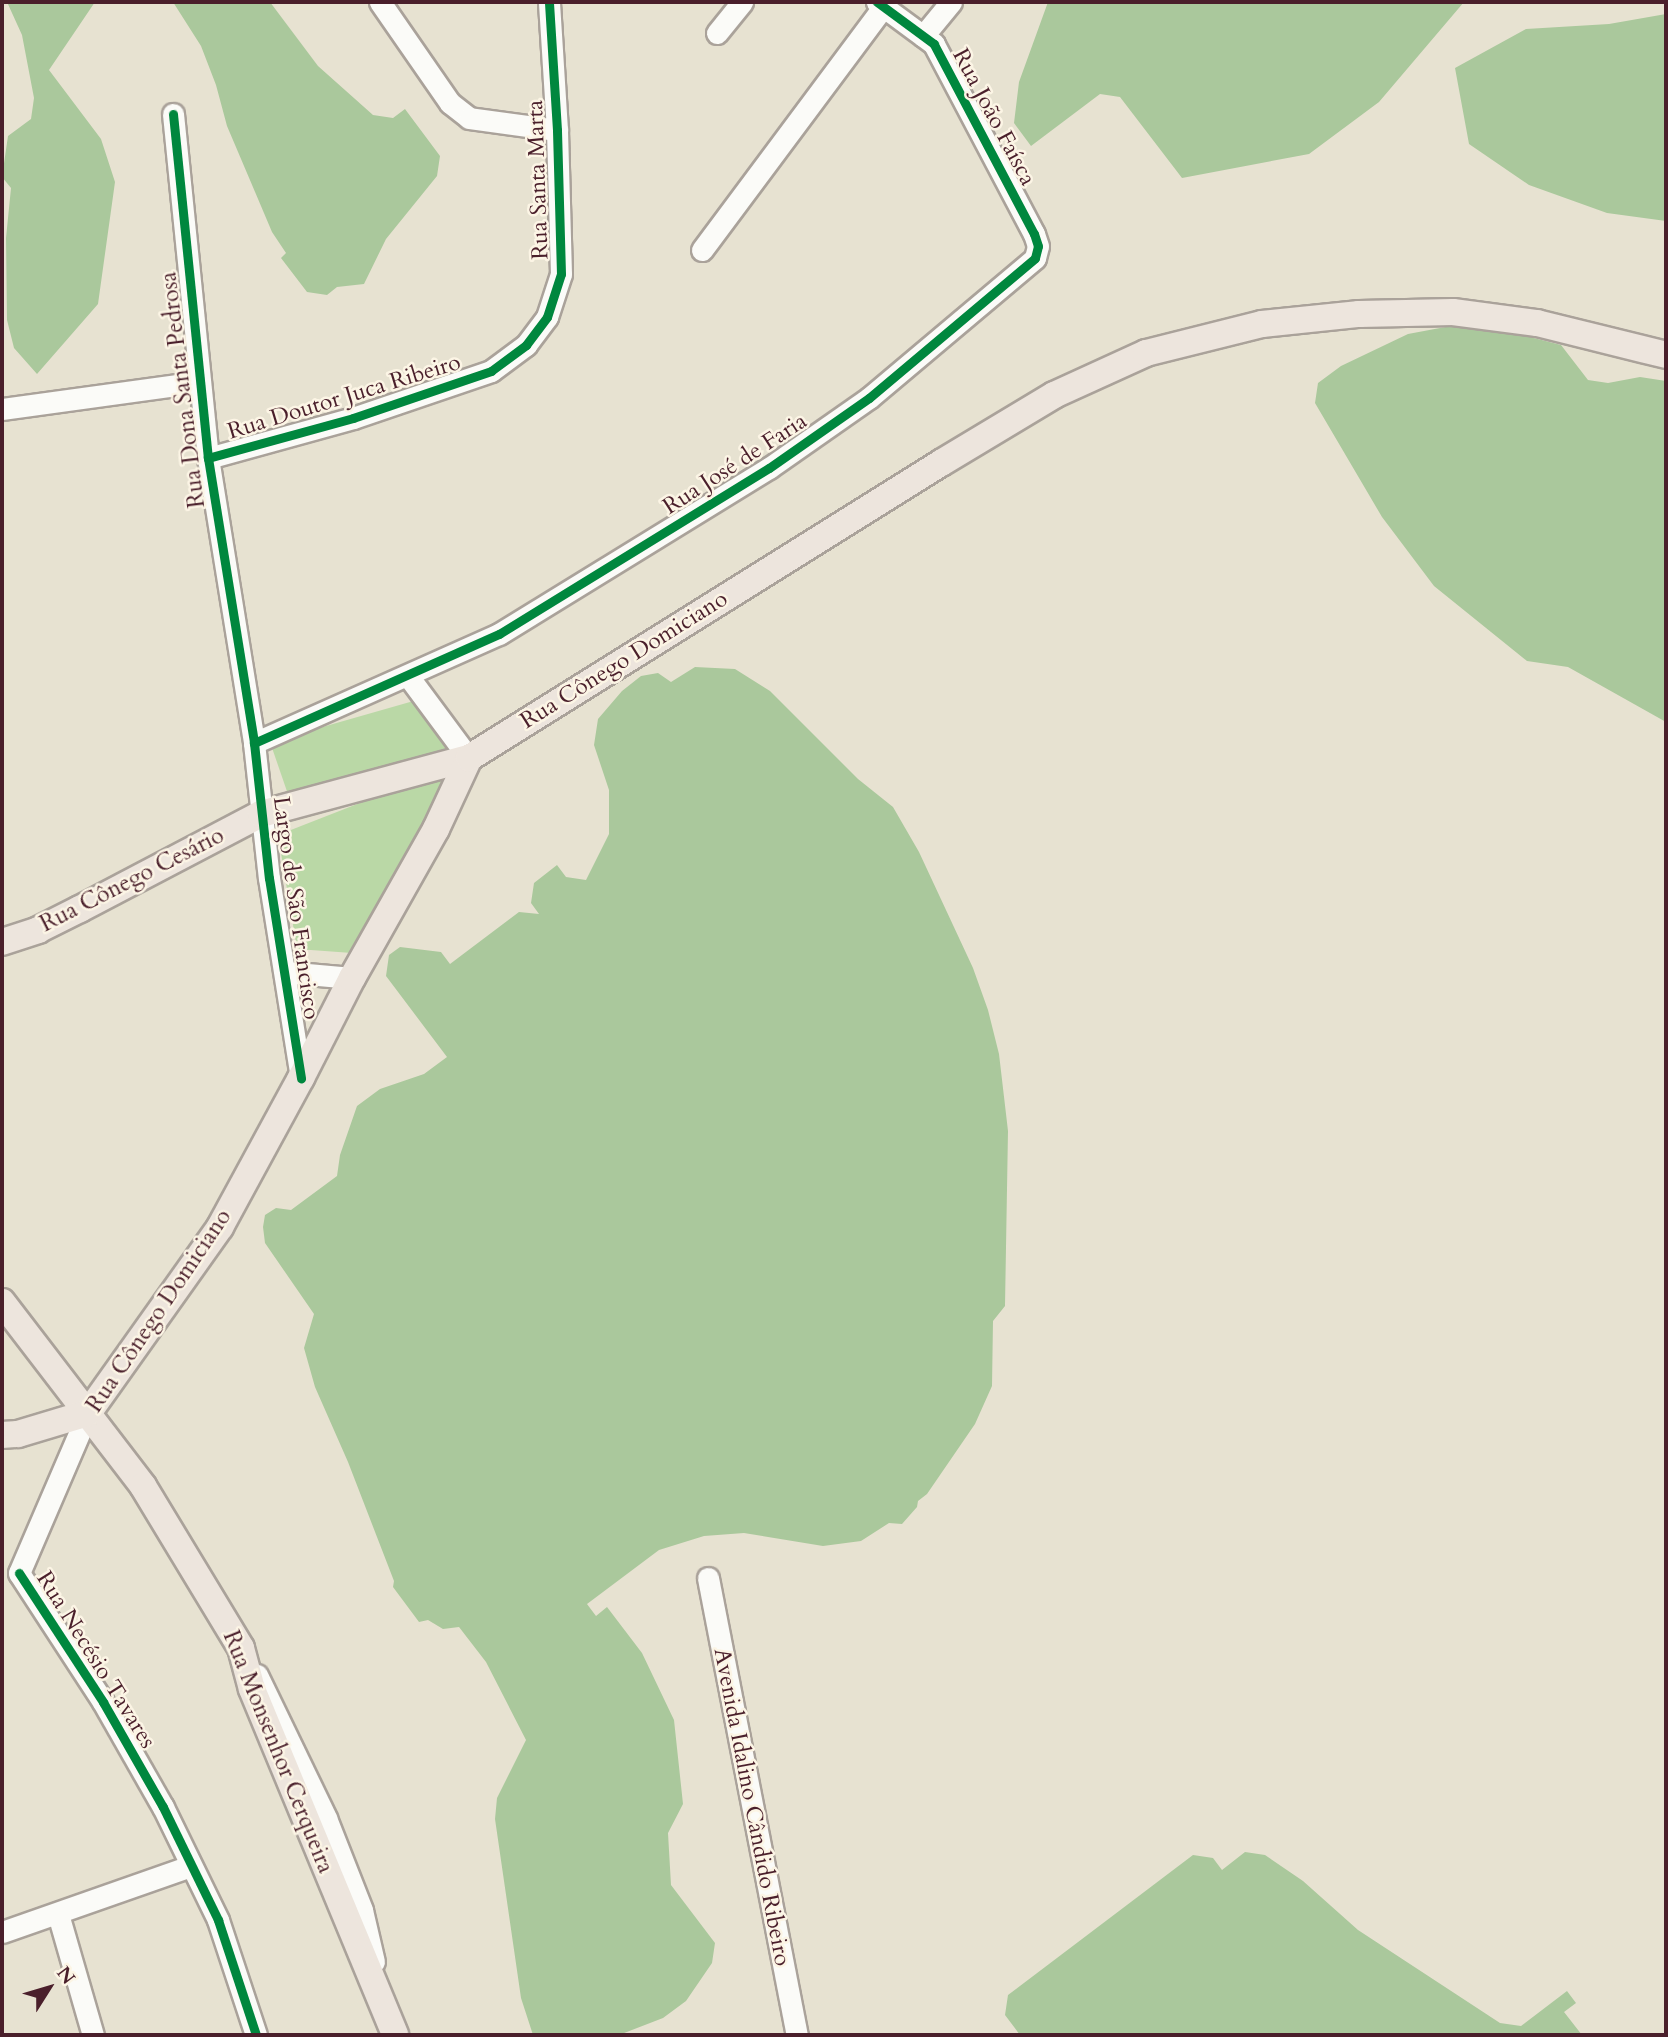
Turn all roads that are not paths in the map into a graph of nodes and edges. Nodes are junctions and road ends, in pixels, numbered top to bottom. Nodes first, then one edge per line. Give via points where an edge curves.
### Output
1 (380, 2) edge
2 (549, 2) edge
3 (741, 2) edge
4 (951, 2) edge
5 (880, 4) edge
6 (717, 33) dead end
7 (923, 36) junction
8 (173, 114) dead end
9 (557, 130) junction
10 (1034, 234) joint
11 (702, 250) dead end
12 (1666, 355) edge
13 (491, 371) joint
14 (198, 382) junction
15 (3, 409) edge
16 (208, 458) junction
17 (408, 676) junction
18 (254, 743) junction
19 (469, 758) junction
20 (261, 814) junction
21 (2, 942) edge
22 (285, 972) junction
23 (352, 978) junction
24 (301, 1078) junction
25 (2, 1302) edge
26 (88, 1413) junction
27 (2, 1435) edge
28 (10, 1576) edge
29 (708, 1578) dead end
30 (190, 1866) junction
31 (58, 1914) junction
32 (2, 1932) edge
33 (391, 2027) edge
34 (93, 2035) edge
35 (256, 2035) edge
36 (797, 2035) edge

1 - 9 street via 450,103 469,118
2 - 9 street, Rua Santa Marta
3 - 6 street
4 - 7 street
5 - 7 street, Rua João Faísca
5 - 11 street
7 - 10 street, Rua João Faísca via 934,44
8 - 14 street, Rua Dona Santa Pedrosa
9 - 13 street, Rua Santa Marta via 561,274 547,317 526,345
10 - 17 street, Rua José de Faria via 1035,258 858,406 769,468 499,634
12 - 19 main road, Rua Cônego Domiciano via 1537,323 1453,312 1359,314 1262,324 1146,353 1054,395
13 - 16 street, Rua Doutor Juca Ribeiro via 353,418
14 - 15 street
14 - 16 street, Rua Dona Santa Pedrosa
16 - 18 street, Rua Dona Santa Pedrosa
17 - 18 street
17 - 19 street
18 - 20 street, Largo de São Francisco
19 - 20 main road, Rua Cônego Cesário
19 - 23 main road, Rua Cônego Domiciano via 436,829
20 - 21 main road, Rua Cônego Cesário via 38,930
20 - 22 street, Largo de São Francisco
22 - 23 street
22 - 24 street, Largo de São Francisco
23 - 24 main road, Rua Cônego Domiciano
24 - 26 main road, Rua Cônego Domiciano via 220,1227
25 - 26 main road, Rua Monsenhor Cerqueira
26 - 27 main road
26 - 28 street, Rua Cônego Domiciano
26 - 33 main road, Rua Monsenhor Cerqueira via 143,1486 241,1648 252,1689
28 - 30 street, Rua Necésio Tavares via 103,1702 163,1807
29 - 36 street, Avenida Idalino Cândido Ribeiro
30 - 31 street
30 - 35 street, Rua Necésio Tavares via 218,1920
31 - 32 street
31 - 34 street

